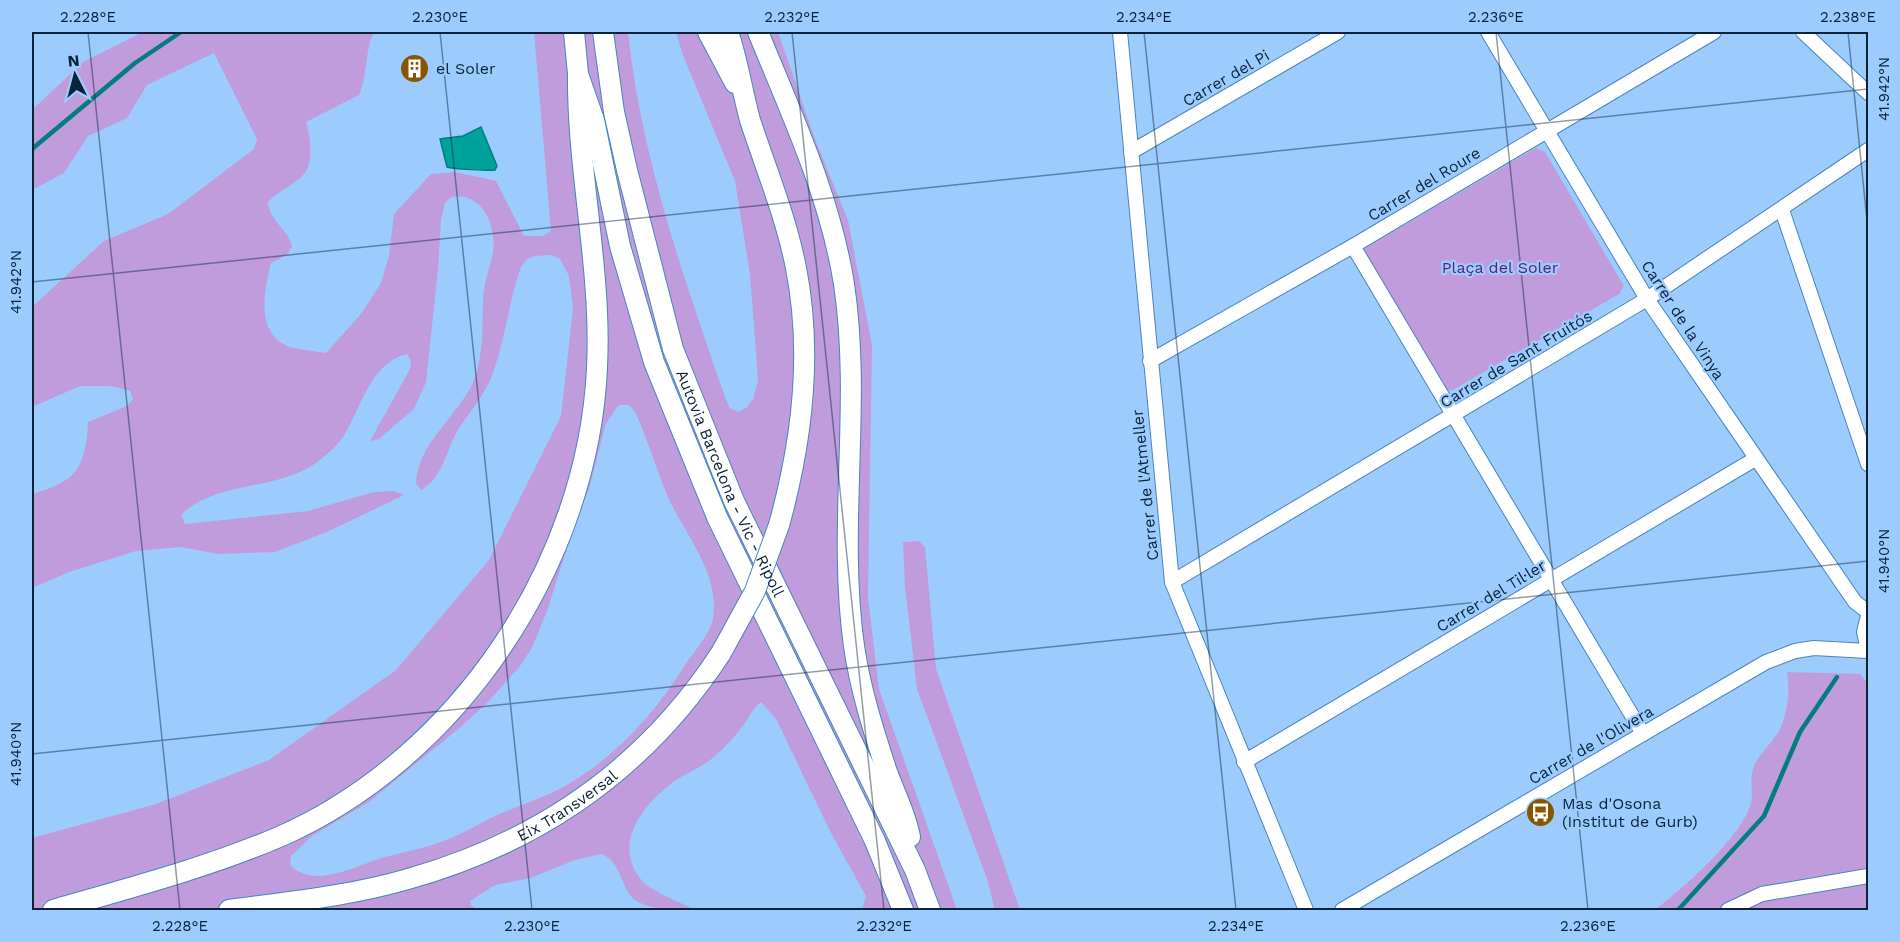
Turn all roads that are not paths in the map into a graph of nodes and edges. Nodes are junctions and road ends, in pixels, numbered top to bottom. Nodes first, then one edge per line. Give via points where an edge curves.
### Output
1 (574, 32) edge
2 (603, 32) edge
3 (708, 32) edge
4 (728, 32) edge
5 (758, 32) edge
6 (1119, 32) edge
7 (1338, 32) edge
8 (1488, 32) edge
9 (1714, 32) edge
10 (1803, 32) edge
11 (578, 74) junction
12 (1869, 93) edge
13 (746, 105) junction
14 (1546, 130) junction
15 (1869, 150) edge
16 (1131, 152) junction
17 (1782, 210) junction
18 (1353, 246) junction
19 (1647, 299) junction
20 (1150, 361) junction
21 (1454, 415) junction
22 (1755, 459) junction
23 (1869, 464) edge
24 (1551, 580) junction
25 (1172, 582) junction
26 (1869, 614) edge
27 (1869, 651) edge
28 (1643, 734) junction
29 (1244, 762) junction
30 (915, 870) junction
31 (1869, 876) edge
32 (53, 910) edge
33 (229, 910) edge
34 (903, 910) edge
35 (930, 910) edge
36 (1306, 910) edge
37 (1342, 910) edge
38 (1728, 910) edge

1 - 11 highway, Autovia Barcelona - Vic - Ripoll
2 - 30 highway, Autovia Barcelona - Vic - Ripoll via 614,112 673,349 734,501
3 - 13 highway
4 - 13 highway
5 - 30 highway via 822,198 844,285 850,392 848,578 854,648 886,769 908,829
6 - 16 street, Carrer de l'Atmeller
7 - 16 street, Carrer del Pi
8 - 14 street, Carrer de la Vinya
9 - 14 street, Carrer del Roure
10 - 12 street
11 - 32 highway via 577,120 598,313 597,369 591,420 571,507 530,603 459,702 420,742 359,790 280,836 149,883
11 - 34 highway, Autovia Barcelona - Vic - Ripoll via 594,120 620,246 654,362 717,517 870,830
13 - 33 highway, Eix Transversal, bridge via 796,269 805,335 803,395 790,485 779,525 755,591 721,652 659,735 593,791 530,832 469,860 406,880
14 - 18 street, Carrer del Roure
14 - 19 street, Carrer de la Vinya
15 - 17 street, Carrer de Sant Fruitós
16 - 20 street, Carrer de l'Atmeller
17 - 19 street, Carrer de Sant Fruitós
17 - 23 street
18 - 20 street, Carrer del Roure
18 - 21 street
19 - 21 street, Carrer de Sant Fruitós
19 - 22 street, Carrer de la Vinya
20 - 25 street, Carrer de l'Atmeller
21 - 24 street
21 - 25 street, Carrer de Sant Fruitós
22 - 24 street, Carrer del Til·ler
22 - 26 street, Carrer de la Vinya via 1855,602
24 - 28 street
24 - 29 street, Carrer del Til·ler
25 - 29 street, Carrer de l'Atmeller
26 - 27 street via 1864,632
27 - 28 street, Carrer de l'Olivera via 1795,651 1766,662
28 - 37 street, Carrer de l'Olivera
29 - 36 street, Carrer de l'Atmeller
30 - 35 highway, Autovia Barcelona - Vic - Ripoll
31 - 38 street via 1762,894

